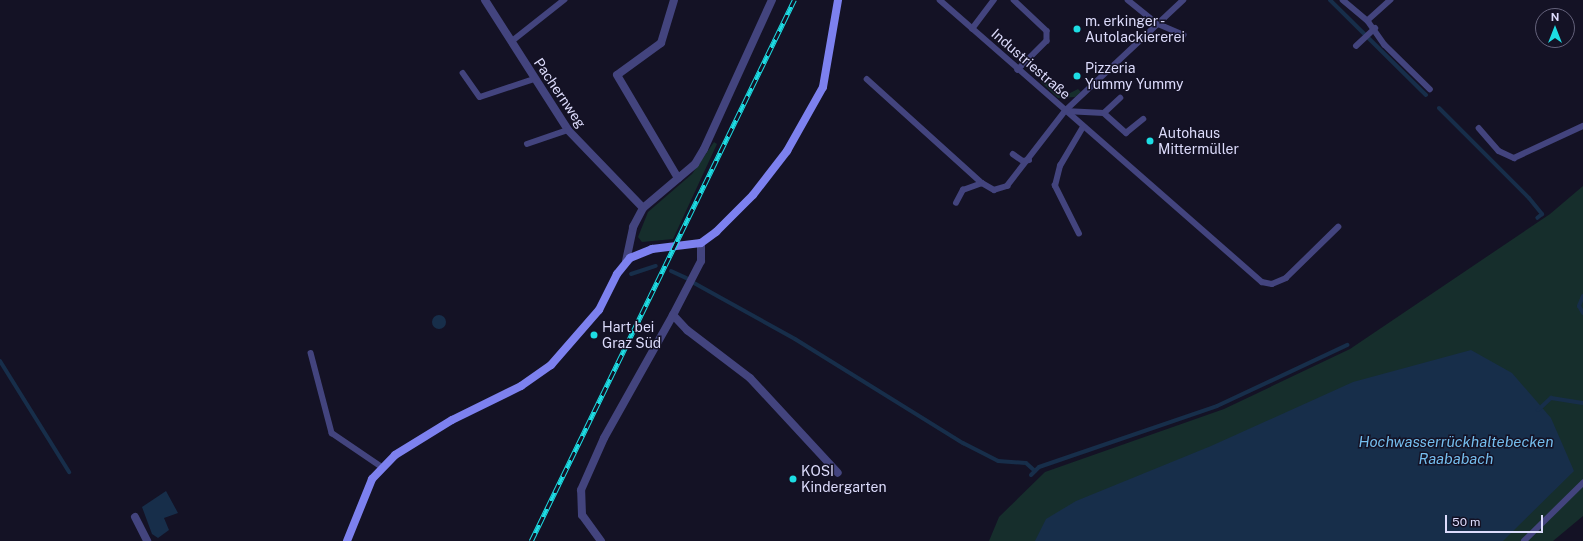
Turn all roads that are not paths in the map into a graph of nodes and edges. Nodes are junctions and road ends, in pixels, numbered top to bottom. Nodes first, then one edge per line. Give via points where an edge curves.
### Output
1 (485, 0) edge
2 (564, 0) edge
3 (674, 0) edge
4 (772, 0) edge
5 (838, 0) edge
6 (940, 0) edge
7 (994, 0) edge
8 (1014, 0) edge
9 (1128, 0) edge
10 (1183, 0) edge
11 (1343, 0) edge
12 (1391, 0) edge
13 (1368, 21) junction
14 (1156, 23) junction
15 (1375, 28) junction
16 (972, 29) junction
17 (1184, 35) dead end
18 (511, 42) junction
19 (1356, 46) dead end
20 (1018, 70) junction
21 (463, 73) dead end
22 (534, 79) junction
23 (867, 79) dead end
24 (1430, 89) dead end
25 (1120, 98) dead end
26 (1064, 111) junction
27 (1104, 113) junction
28 (1143, 119) dead end
29 (1583, 126) edge
30 (1084, 127) junction
31 (1479, 128) dead end
32 (568, 130) junction
33 (527, 144) dead end
34 (1013, 154) dead end
35 (1030, 160) junction
36 (678, 178) junction
37 (982, 183) junction
38 (956, 203) dead end
39 (643, 208) junction
40 (1338, 227) dead end
41 (1079, 234) dead end
42 (700, 242) junction
43 (626, 261) junction
44 (673, 315) junction
45 (311, 353) dead end
46 (382, 467) junction
47 (838, 473) dead end
48 (1583, 483) edge
49 (135, 517) dead end
50 (147, 541) edge
51 (347, 541) edge
52 (601, 541) edge
53 (1524, 541) edge

1 - 18 street, Pachernweg
2 - 18 lane
3 - 36 street via 661,43 617,75
4 - 36 street via 713,132 695,164
5 - 42 main road via 830,65 813,110 753,194 716,232
6 - 16 lane, Industriestraße
7 - 16 lane
8 - 20 lane via 1047,31 1047,41
9 - 14 lane
10 - 14 lane, Industriestraße
11 - 13 lane
12 - 13 lane
13 - 15 lane
14 - 17 lane
14 - 26 lane, Industriestraße
15 - 19 lane
15 - 24 lane via 1385,45
16 - 20 lane, Industriestraße
18 - 22 street, Pachernweg
20 - 26 lane, Industriestraße
21 - 22 lane via 480,97
22 - 32 street, Pachernweg
23 - 37 lane
25 - 27 lane
26 - 27 lane
26 - 30 lane
26 - 35 lane
27 - 28 lane via 1126,133
29 - 31 lane via 1514,158 1499,151
30 - 40 lane via 1262,282 1272,284 1286,278
30 - 41 lane via 1060,166 1055,186
32 - 33 lane
32 - 39 street, Pachernweg
34 - 35 lane via 1023,161
35 - 37 lane via 999,191
36 - 39 street
37 - 38 lane via 963,190
39 - 43 street via 633,227
42 - 43 main road via 652,250
42 - 44 street via 701,261
43 - 46 main road via 599,310 561,356 521,386 452,420
44 - 47 street via 686,330 750,378
44 - 52 street via 604,438 581,490 582,515
45 - 46 lane via 332,433
46 - 51 main road via 363,496
48 - 53 lane
49 - 50 street

